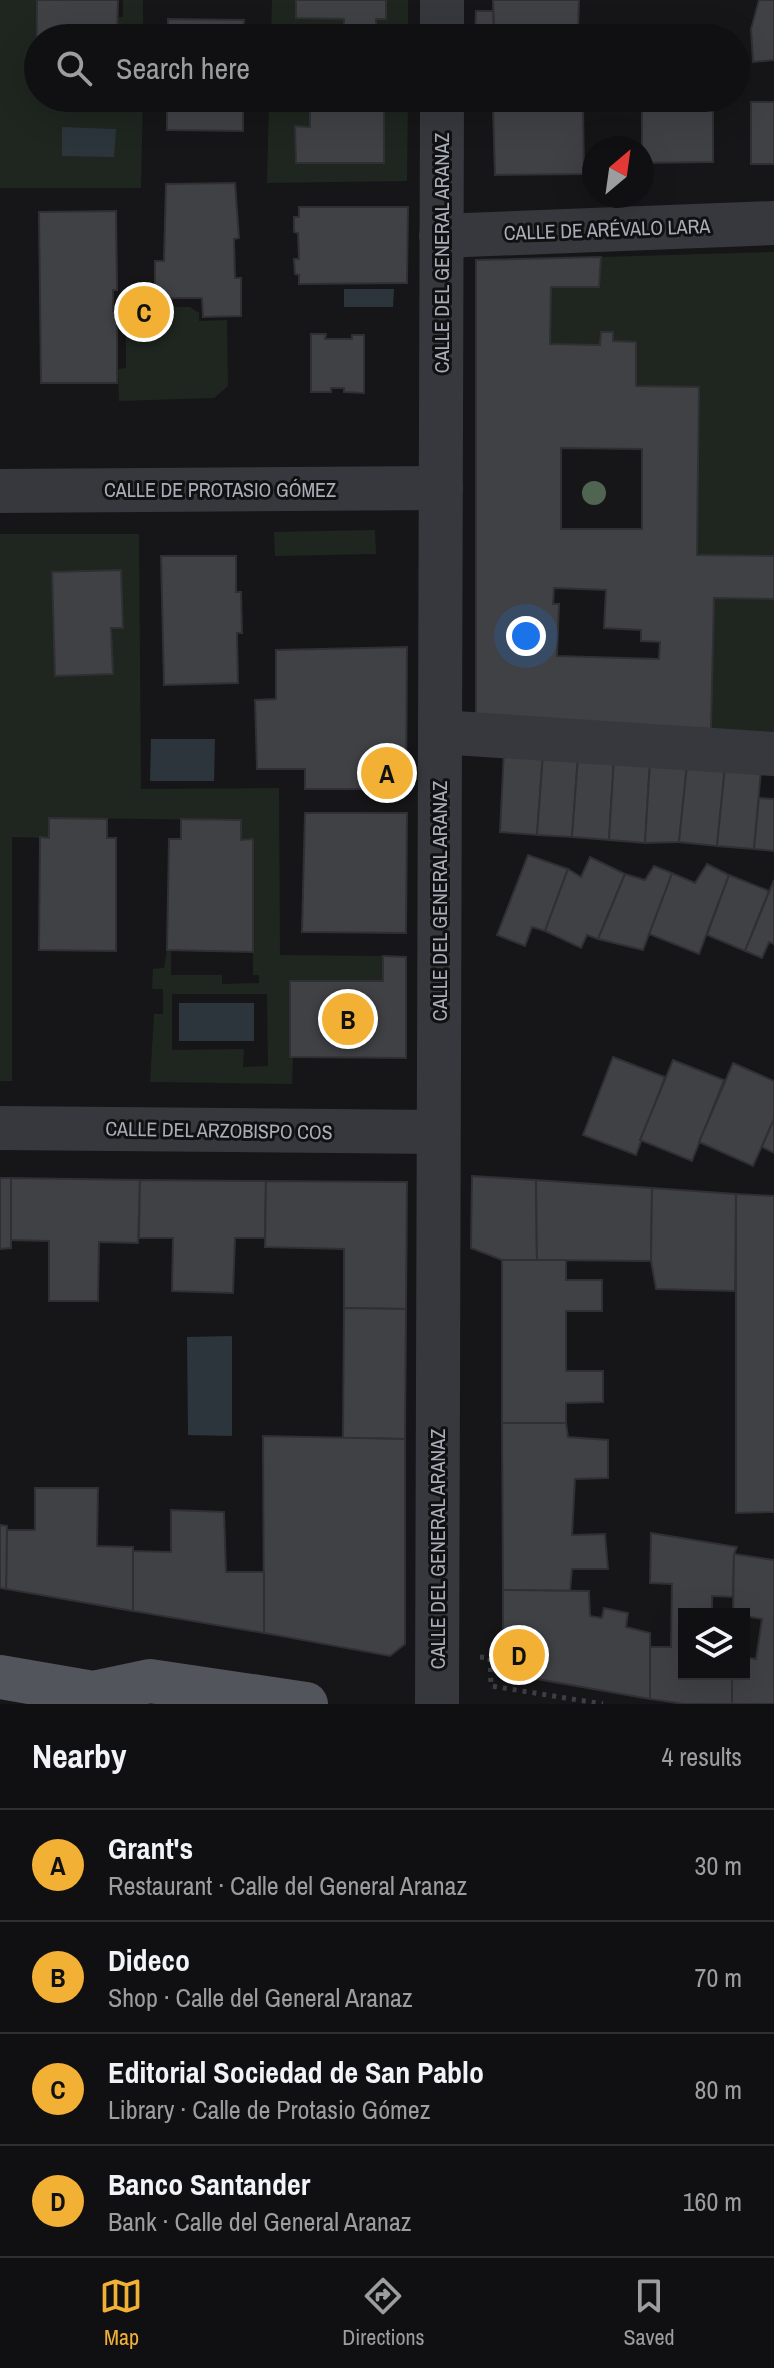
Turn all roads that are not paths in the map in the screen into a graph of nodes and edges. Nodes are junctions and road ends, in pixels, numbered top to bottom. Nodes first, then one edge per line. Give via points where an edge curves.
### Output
1 (442, 0) edge
2 (442, 24) edge
3 (442, 112) edge
4 (774, 223) edge
5 (441, 236) junction
6 (441, 488) junction
7 (0, 491) edge
8 (440, 732) junction
9 (774, 754) edge
10 (0, 1128) edge
11 (438, 1132) junction
12 (0, 1677) edge
13 (102, 1698) edge
14 (306, 1704) edge
15 (437, 1704) edge

1 - 2 street
3 - 5 street, CALLE DEL GENERAL ARANAZ
4 - 5 street, CALLE DE ARÉVALO LARA
5 - 6 street, CALLE DEL GENERAL ARANAZ
6 - 7 street, CALLE DE PROTASIO GÓMEZ
6 - 8 street, CALLE DEL GENERAL ARANAZ
8 - 9 street
8 - 11 street, CALLE DEL GENERAL ARANAZ
10 - 11 street, CALLE DEL ARZOBISPO COS
11 - 15 street, CALLE DEL GENERAL ARANAZ
12 - 13 main road
13 - 14 main road via 150,1681

